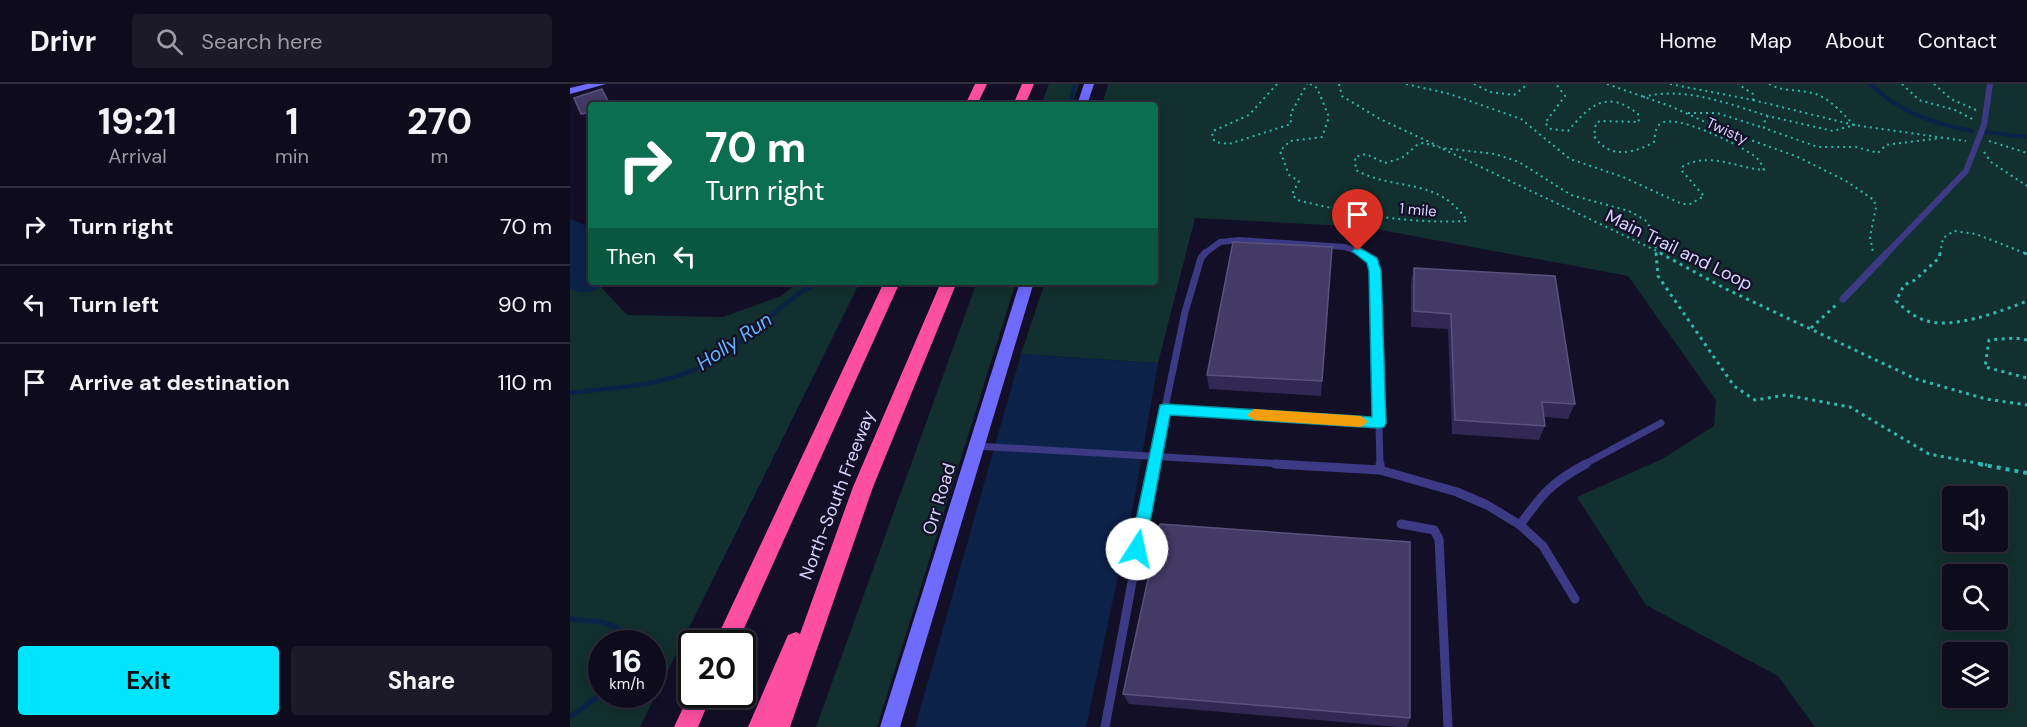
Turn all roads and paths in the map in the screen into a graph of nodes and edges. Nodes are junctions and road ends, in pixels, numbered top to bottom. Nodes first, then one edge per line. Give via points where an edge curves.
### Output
1 (601, 84) edge
2 (981, 84) edge
3 (1028, 84) edge
4 (1089, 84) edge
5 (1276, 84) edge
6 (1309, 84) edge
7 (1339, 84) edge
8 (1406, 84) edge
9 (1474, 84) edge
10 (1528, 84) edge
11 (1556, 84) edge
12 (1607, 84) edge
13 (1670, 84) edge
14 (1738, 84) edge
15 (1769, 84) edge
16 (1902, 84) edge
17 (1934, 84) edge
18 (1990, 84) edge
19 (570, 91) edge
20 (1643, 97) junction
21 (1753, 100) junction
22 (972, 102) edge
23 (1020, 102) edge
24 (1083, 102) edge
25 (1687, 113) junction
26 (1986, 115) junction
27 (1768, 116) junction
28 (1854, 125) junction
29 (1984, 125) junction
30 (1764, 128) junction
31 (1941, 138) junction
32 (1978, 140) junction
33 (1987, 140) junction
34 (1442, 148) junction
35 (2027, 153) edge
36 (2027, 186) edge
37 (1654, 250) junction
38 (2027, 254) edge
39 (1862, 279) junction
40 (891, 285) edge
41 (948, 285) edge
42 (1026, 285) edge
43 (1843, 299) joint
44 (2027, 301) edge
45 (1810, 328) junction
46 (2027, 340) edge
47 (2027, 378) edge
48 (2027, 405) edge
49 (1165, 409) junction
50 (1379, 423) junction
51 (1661, 423) dead end
52 (975, 446) junction
53 (1155, 456) junction
54 (1380, 470) junction
55 (2027, 473) edge
56 (863, 487) junction
57 (1401, 524) dead end
58 (1520, 525) junction
59 (1575, 599) dead end
60 (731, 630) edge
61 (695, 708) edge
62 (686, 727) edge
63 (760, 727) edge
64 (778, 727) edge
65 (890, 727) edge
66 (1105, 727) edge
67 (1448, 727) edge

1 - 19 street
2 - 22 highway
3 - 23 highway
4 - 24 street
5 - 6 path, 1 mile via 1249,115 1214,131 1215,142 1228,144 1283,128 1291,123 1291,113
6 - 34 path, 1 mile via 1317,88 1329,117 1322,137 1290,141 1280,151 1289,175 1299,181 1292,194 1297,200 1419,224 1467,221 1463,212 1436,192 1356,170 1355,157 1366,154 1385,163 1402,158 1423,143
7 - 34 path, Main Trail and Loop via 1342,96 1351,102
8 - 11 path, Twisty via 1521,118 1570,159 1623,177 1682,204 1704,196 1695,182 1683,177 1682,167 1688,162 1711,160 1751,171 1764,170 1748,152 1672,120 1661,122 1654,142 1640,151 1630,154 1601,147 1594,136 1596,123 1639,122 1638,114 1621,101 1599,101 1568,131 1551,129 1545,123 1565,96
9 - 10 path via 1490,92 1514,95
12 - 20 path
13 - 21 path
14 - 21 path via 1753,94
15 - 28 path via 1778,91 1814,93 1828,100
16 - 29 path via 1919,100 1954,110
17 - 26 path via 1951,99
18 - 26 lane
20 - 25 path
20 - 27 path via 1666,91
21 - 28 path
25 - 30 path via 1727,115
25 - 39 path via 1798,158 1846,181 1874,200 1876,214 1870,237 1873,252
26 - 29 lane
27 - 28 path via 1833,131
27 - 30 path
28 - 31 path
29 - 32 lane
30 - 31 path via 1818,147 1856,147 1878,153 1886,145
31 - 32 path
32 - 33 path
32 - 39 lane via 1966,171
33 - 35 path
33 - 36 path via 1982,150 1991,162
34 - 37 path, Main Trail and Loop
34 - 37 path via 1495,153 1519,162 1571,195 1629,211 1645,220 1655,234
37 - 45 path, Main Trail and Loop
37 - 55 path via 1658,276 1734,386 1755,400 1786,395 1850,407 1929,454
38 - 44 path via 1976,234 1954,231 1943,238 1939,258 1904,285 1896,301 1915,317 1938,324 2010,309
39 - 43 lane
40 - 60 highway, North-South Freeway
41 - 56 highway, North-South Freeway
42 - 52 street, Orr Road
43 - 45 path
45 - 48 path, Main Trail and Loop via 1916,379 1986,399
46 - 47 path via 1989,340 1985,367
49 - 50 lane
49 - 50 lane via 1185,312 1201,258 1208,249 1220,242 1239,240 1336,246 1358,251 1372,261 1375,271
49 - 53 lane
50 - 54 lane
51 - 58 lane via 1560,478 1542,494
52 - 53 lane
52 - 65 street, Orr Road
53 - 54 lane
53 - 66 lane
54 - 58 lane via 1457,492
56 - 63 highway
56 - 64 highway, North-South Freeway
57 - 67 lane via 1434,530 1439,539
58 - 59 lane via 1543,546
61 - 62 highway

